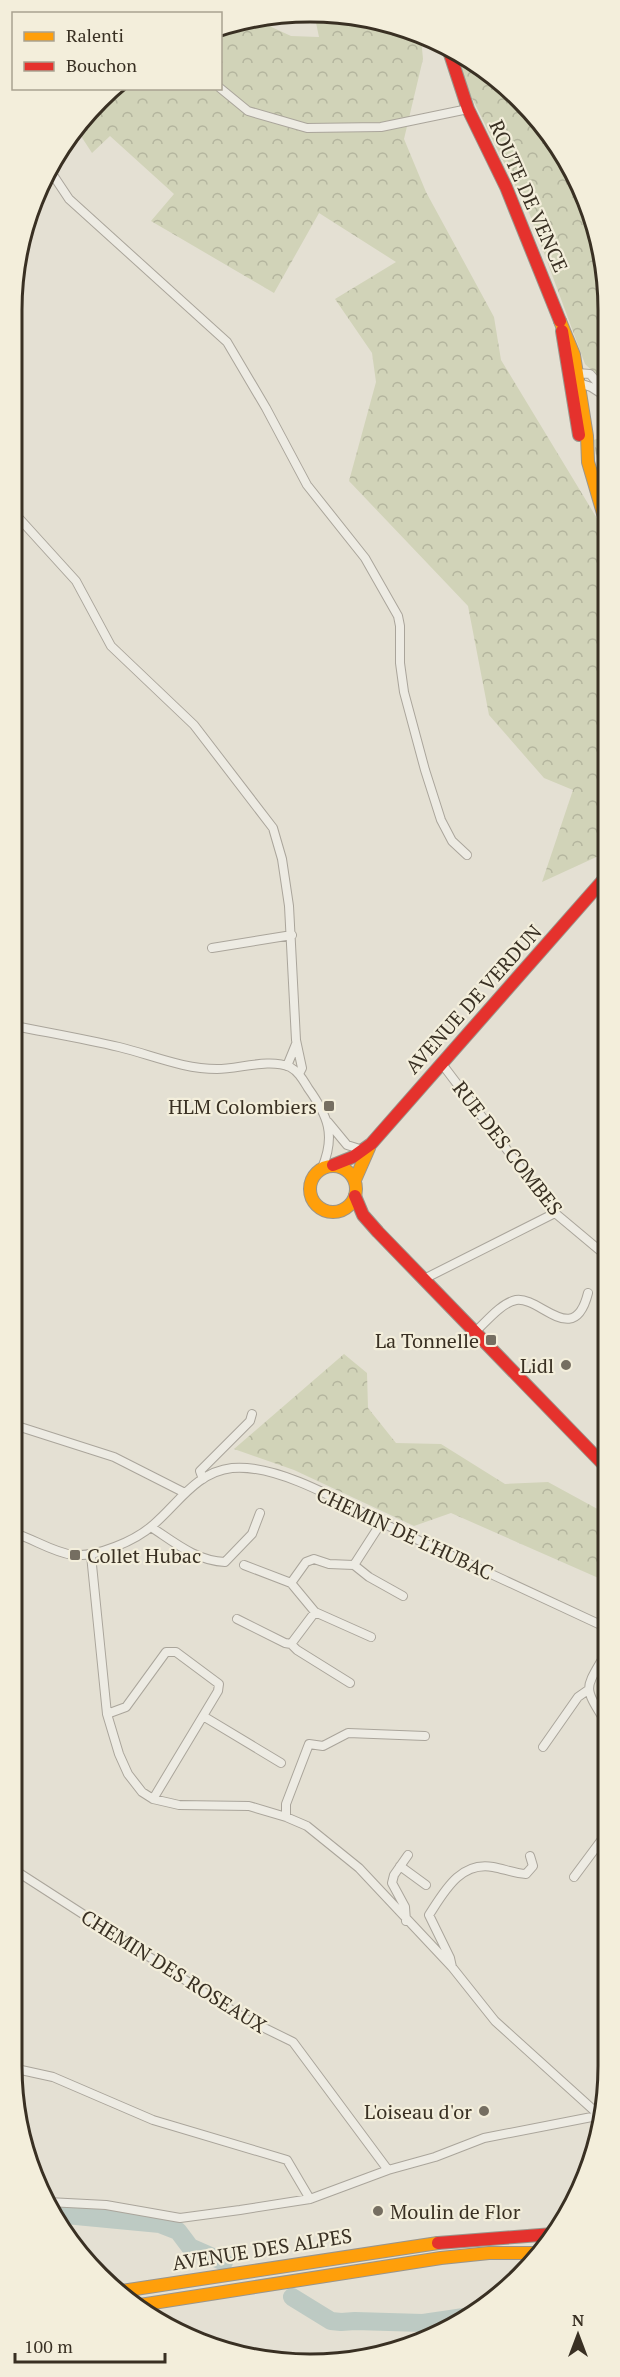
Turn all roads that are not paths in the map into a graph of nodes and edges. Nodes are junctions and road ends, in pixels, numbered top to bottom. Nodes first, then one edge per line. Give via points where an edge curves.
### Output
1 (452, 60) edge
2 (222, 90) edge
3 (468, 109) junction
4 (55, 178) edge
5 (564, 336) junction
6 (578, 378) junction
7 (598, 383) edge
8 (598, 392) edge
9 (573, 405) junction
10 (588, 462) junction
11 (598, 496) edge
12 (22, 522) edge
13 (467, 855) dead end
14 (598, 886) edge
15 (292, 935) junction
16 (212, 948) dead end
17 (22, 1027) edge
18 (296, 1040) junction
19 (442, 1064) junction
20 (287, 1066) junction
21 (299, 1074) junction
22 (327, 1122) junction
23 (330, 1143) junction
24 (367, 1147) junction
25 (334, 1166) junction
26 (355, 1180) junction
27 (355, 1196) junction
28 (340, 1211) junction
29 (555, 1213) junction
30 (378, 1232) junction
31 (598, 1249) edge
32 (424, 1279) junction
33 (588, 1293) dead end
34 (475, 1332) junction
35 (252, 1414) dead end
36 (22, 1428) edge
37 (598, 1459) edge
38 (203, 1479) junction
39 (185, 1493) junction
40 (260, 1513) dead end
41 (381, 1523) junction
42 (151, 1527) junction
43 (22, 1536) edge
44 (90, 1555) junction
45 (244, 1566) dead end
46 (354, 1566) junction
47 (291, 1583) junction
48 (403, 1596) dead end
49 (315, 1612) junction
50 (237, 1619) dead end
51 (598, 1624) edge
52 (371, 1637) dead end
53 (291, 1644) junction
54 (598, 1666) edge
55 (350, 1683) dead end
56 (588, 1690) junction
57 (598, 1709) edge
58 (107, 1714) junction
59 (203, 1716) junction
60 (425, 1736) dead end
61 (543, 1747) dead end
62 (281, 1763) dead end
63 (153, 1799) junction
64 (286, 1817) junction
65 (598, 1845) edge
66 (408, 1855) dead end
67 (530, 1856) dead end
68 (400, 1866) junction
69 (22, 1875) edge
70 (574, 1877) dead end
71 (426, 1885) dead end
72 (406, 1921) junction
73 (452, 1968) junction
74 (22, 2070) edge
75 (594, 2109) edge
76 (593, 2117) edge
77 (388, 2170) junction
78 (310, 2199) junction
79 (56, 2202) edge
80 (543, 2235) edge
81 (529, 2253) edge
82 (129, 2290) edge
83 (147, 2304) edge

1 - 3 main road, ROUTE DE VENCE
2 - 3 street via 248,111 307,128 381,127
3 - 5 main road, ROUTE DE VENCE via 519,218
4 - 13 street via 69,199 227,342 307,485 365,558 398,616 404,692 441,820 452,841
5 - 6 main road
5 - 9 main road, ROUTE DE VENCE
6 - 7 street via 590,374
6 - 8 street
6 - 9 street, ROUTE DE VENCE
6 - 10 main road
9 - 10 main road, ROUTE DE VENCE
10 - 11 main road
12 - 15 street via 76,581 111,646 194,725 269,822 282,859
14 - 19 main road, AVENUE DE VERDUN
15 - 16 street
15 - 18 street
17 - 20 street via 184,1065 217,1069
18 - 20 street
18 - 21 street via 302,1068
19 - 24 main road, AVENUE DE VERDUN
19 - 29 street, RUE DES COMBES
20 - 21 street
21 - 22 street
22 - 23 street
22 - 24 street via 347,1145
23 - 25 street
23 - 25 street
24 - 25 main road, AVENUE DE VERDUN
24 - 26 main road, AVENUE DE VERDUN
25 - 26 main road via 348,1171
25 - 28 main road via 310,1182 310,1195 322,1209
26 - 27 main road
27 - 28 main road
27 - 30 main road via 363,1215
28 - 30 main road
29 - 31 street, RUE DES COMBES
29 - 32 street
30 - 32 main road
32 - 34 main road
33 - 34 street via 581,1310 573,1316 558,1318 529,1302 516,1300 504,1305
34 - 37 main road
35 - 38 street via 250,1421 200,1471
36 - 39 street via 114,1457
38 - 39 street
38 - 41 street, CHEMIN DE L'HUBAC via 230,1468 268,1471
39 - 42 street
40 - 42 street via 252,1534 225,1562 189,1552
41 - 46 street
41 - 51 street, CHEMIN DE L'HUBAC
42 - 44 street
43 - 44 street via 60,1552
44 - 58 street
45 - 47 street
46 - 47 street via 314,1558 306,1562
46 - 48 street
47 - 49 street
49 - 52 street
49 - 53 street
50 - 53 street
53 - 55 street
54 - 56 street
56 - 57 street
56 - 61 street via 578,1697
58 - 59 street via 126,1707 166,1652 176,1652 219,1684
58 - 63 street via 128,1774
59 - 62 street
59 - 63 street
60 - 64 street via 348,1733 323,1746 309,1744 286,1804
63 - 64 street via 179,1805 249,1806
64 - 72 street via 307,1826 359,1868
65 - 70 street
66 - 68 street
67 - 73 street via 533,1866 526,1874 476,1866 465,1870 447,1887 429,1915
68 - 71 street
68 - 72 street via 392,1884 405,1907
69 - 77 street, CHEMIN DES ROSEAUX via 234,2013 293,2042
72 - 73 street
73 - 75 street via 495,2021
74 - 78 street via 53,2077 153,2120 286,2160
76 - 77 street via 484,2138
77 - 78 street
78 - 79 street via 180,2218 106,2205
80 - 82 main road, AVENUE DES ALPES via 438,2241
81 - 83 main road, AVENUE DES ALPES via 441,2258

